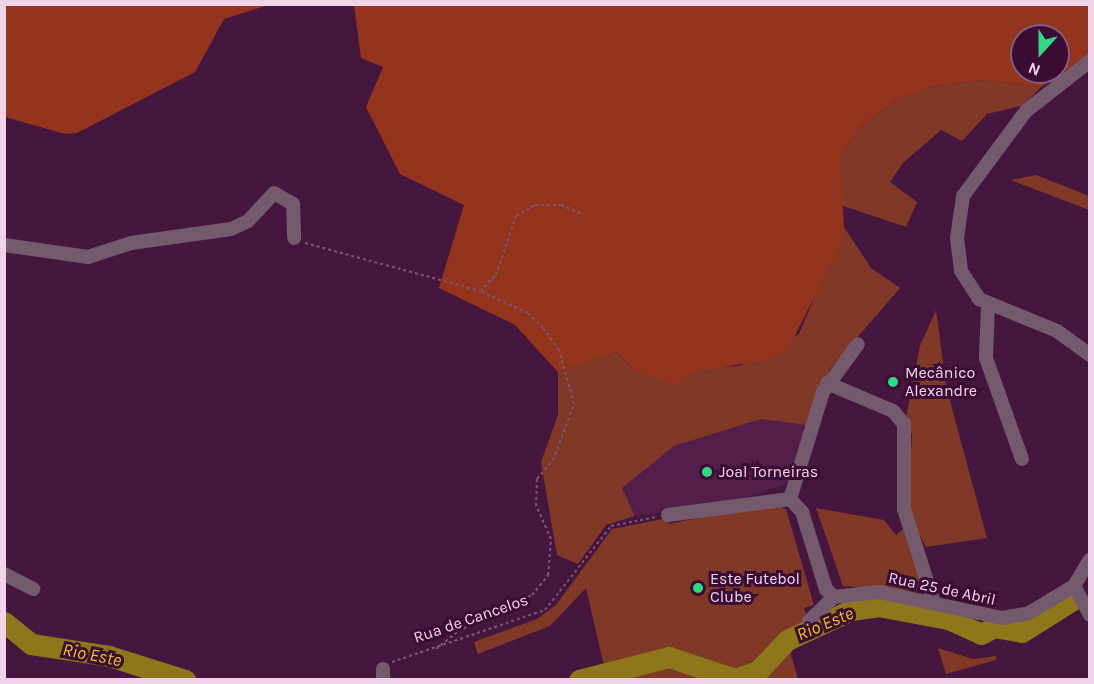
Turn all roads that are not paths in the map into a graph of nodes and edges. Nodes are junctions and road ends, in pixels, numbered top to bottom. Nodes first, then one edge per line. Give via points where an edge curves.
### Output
1 (1089, 61) edge
2 (294, 238) road end
3 (4, 245) edge
4 (988, 305) junction
5 (858, 344) dead end
6 (1089, 356) edge
7 (826, 383) junction
8 (1022, 459) dead end
9 (790, 498) junction
10 (668, 515) road end
11 (1089, 559) edge
12 (4, 574) edge
13 (1074, 586) junction
14 (33, 589) dead end
15 (834, 597) junction
16 (934, 603) junction
17 (1089, 615) edge
18 (809, 621) dead end

1 - 4 street via 1026,111 963,196 957,218 961,271
2 - 3 street via 293,204 274,193 248,221 231,228 131,243 88,257
4 - 6 street via 1057,331
4 - 8 street via 986,358
5 - 7 street
7 - 9 street
7 - 16 street via 893,411 904,424 904,509
9 - 10 street
9 - 15 street via 802,512 826,589
11 - 13 street
12 - 14 street
13 - 16 street, Rua 25 de Abril via 1016,617
13 - 17 street
15 - 16 street, Rua 25 de Abril via 879,592
15 - 18 street

